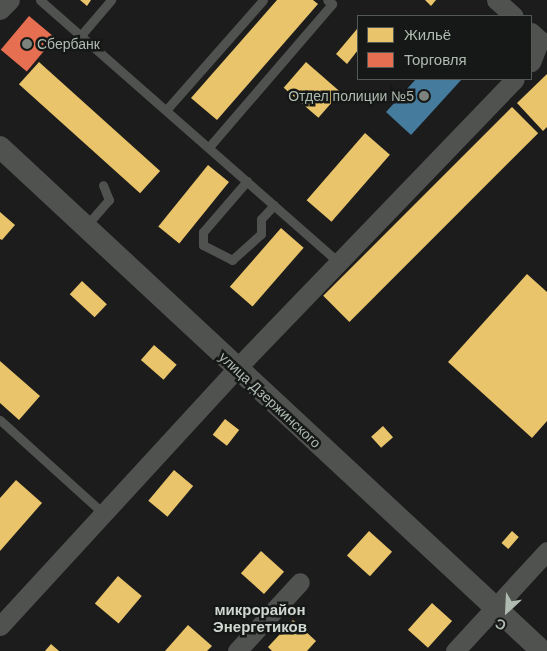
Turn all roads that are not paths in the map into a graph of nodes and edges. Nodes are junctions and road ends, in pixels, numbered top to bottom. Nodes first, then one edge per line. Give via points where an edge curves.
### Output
1 (10, 0) edge
2 (40, 0) edge
3 (111, 0) edge
4 (263, 0) edge
5 (328, 0) edge
6 (496, 0) edge
7 (0, 10) edge
8 (513, 15) edge
9 (82, 34) junction
10 (535, 36) edge
11 (532, 56) edge
12 (514, 80) edge
13 (167, 109) junction
14 (0, 146) edge
15 (209, 147) junction
16 (247, 181) junction
17 (103, 185) dead end
18 (274, 205) junction
19 (84, 228) junction
20 (338, 262) junction
21 (236, 369) junction
22 (0, 420) edge
23 (104, 514) junction
24 (547, 551) edge
25 (300, 582) dead end
26 (494, 607) junction
27 (0, 626) edge
28 (237, 651) edge
29 (455, 651) edge
30 (542, 651) edge

1 - 7 street
2 - 9 lane
3 - 9 lane
4 - 13 lane
5 - 15 lane via 332,4
6 - 8 street
9 - 13 lane
10 - 11 street
12 - 20 street
13 - 15 lane
14 - 19 street, улица Дзержинского
15 - 16 lane
16 - 18 lane
16 - 18 lane via 203,232 203,244 232,260 261,234 261,219
17 - 19 lane via 110,200
18 - 20 lane
19 - 21 street, улица Дзержинского
20 - 21 street
21 - 23 street
21 - 26 street, улица Дзержинского
22 - 23 lane
23 - 27 street
24 - 26 street
25 - 28 street
26 - 29 street
26 - 30 street, улица Дзержинского

